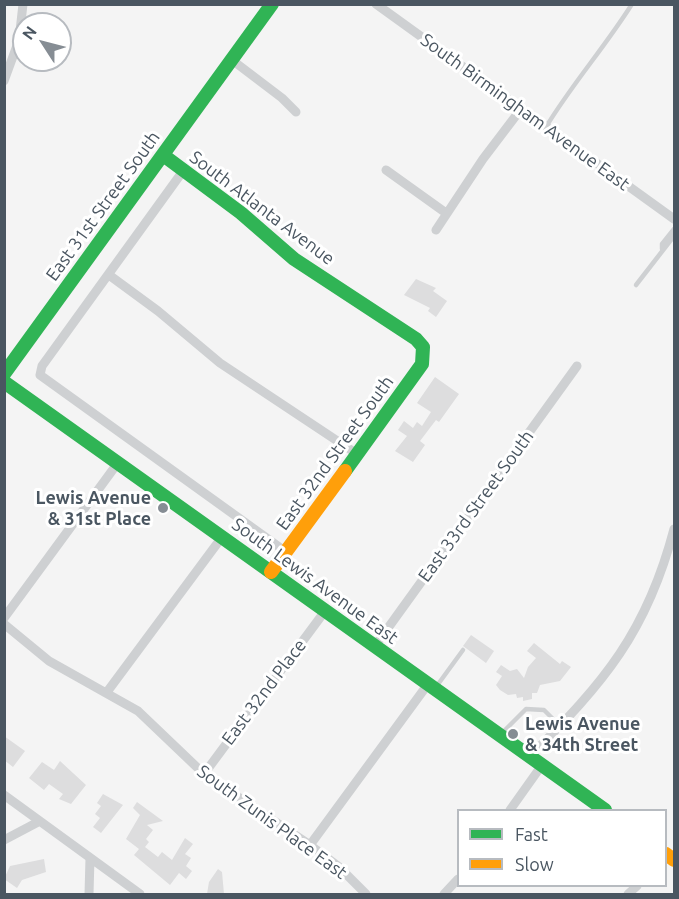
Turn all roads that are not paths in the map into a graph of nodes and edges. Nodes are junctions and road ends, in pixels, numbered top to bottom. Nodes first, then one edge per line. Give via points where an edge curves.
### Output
1 (23, 4) edge
2 (272, 4) edge
3 (376, 4) edge
4 (632, 4) edge
5 (232, 60) junction
6 (4, 81) edge
7 (521, 109) junction
8 (296, 112) dead end
9 (546, 127) junction
10 (163, 155) junction
11 (386, 170) dead end
12 (183, 171) junction
13 (446, 213) junction
14 (675, 219) edge
15 (436, 230) dead end
16 (675, 230) edge
17 (675, 236) edge
18 (662, 250) junction
19 (109, 275) junction
20 (636, 285) dead end
21 (424, 353) joint
22 (577, 366) dead end
23 (4, 374) edge
24 (4, 382) edge
25 (357, 454) junction
26 (117, 464) junction
27 (674, 532) edge
28 (222, 537) junction
29 (286, 552) junction
30 (271, 572) junction
31 (325, 611) junction
32 (4, 618) edge
33 (4, 624) edge
34 (375, 646) junction
35 (463, 651) dead end
36 (431, 686) junction
37 (107, 692) junction
38 (560, 726) junction
39 (500, 735) junction
40 (530, 756) junction
41 (542, 765) junction
42 (204, 774) junction
43 (4, 795) edge
44 (511, 809) edge
45 (604, 809) edge
46 (40, 821) junction
47 (4, 840) edge
48 (310, 845) junction
49 (90, 858) junction
50 (457, 881) edge
51 (89, 894) edge
52 (140, 894) edge
53 (366, 894) edge
54 (444, 894) edge

1 - 6 street via 19,40
2 - 5 main road, East 31st Street South
3 - 7 street, South Birmingham Avenue East
4 - 9 lane
5 - 8 street
5 - 10 main road, East 31st Street South
7 - 9 street, South Birmingham Avenue East
7 - 13 street
9 - 14 street, South Birmingham Avenue East
10 - 12 main road, South Atlanta Avenue
10 - 23 main road, East 31st Street South
11 - 13 street
12 - 19 street
12 - 21 main road, South Atlanta Avenue via 241,213 294,259 416,339
13 - 15 street
16 - 18 lane via 662,244
17 - 18 lane
18 - 20 lane
19 - 25 street via 220,363
19 - 29 street, South Lewis Avenue East via 42,366 40,375
21 - 25 main road, East 32nd Street South via 422,364
22 - 34 street, East 33rd Street South
24 - 26 main road, South Lewis Avenue East
25 - 29 main road, East 32nd Street South
26 - 28 main road, South Lewis Avenue East
26 - 32 street
27 - 38 street via 648,606 621,655
28 - 30 main road, South Lewis Avenue East
28 - 37 street
29 - 30 main road, East 32nd Street South
30 - 31 main road, South Lewis Avenue East
31 - 34 main road, South Lewis Avenue East
31 - 42 street, East 32nd Place
33 - 37 street, South Zunis Place East via 49,661
34 - 36 main road, South Lewis Avenue East
35 - 36 lane
36 - 39 main road, South Lewis Avenue East
36 - 48 street
37 - 42 street, South Zunis Place East via 152,722
38 - 39 lane via 544,710 526,709
38 - 40 street
39 - 40 main road, South Lewis Avenue East
40 - 41 main road, South Lewis Avenue East
41 - 44 street
41 - 45 main road, South Lewis Avenue East
42 - 48 street, South Zunis Place East
43 - 46 street
46 - 47 street
46 - 49 street
48 - 53 street, South Zunis Place East
49 - 51 street
49 - 52 street
50 - 54 street

